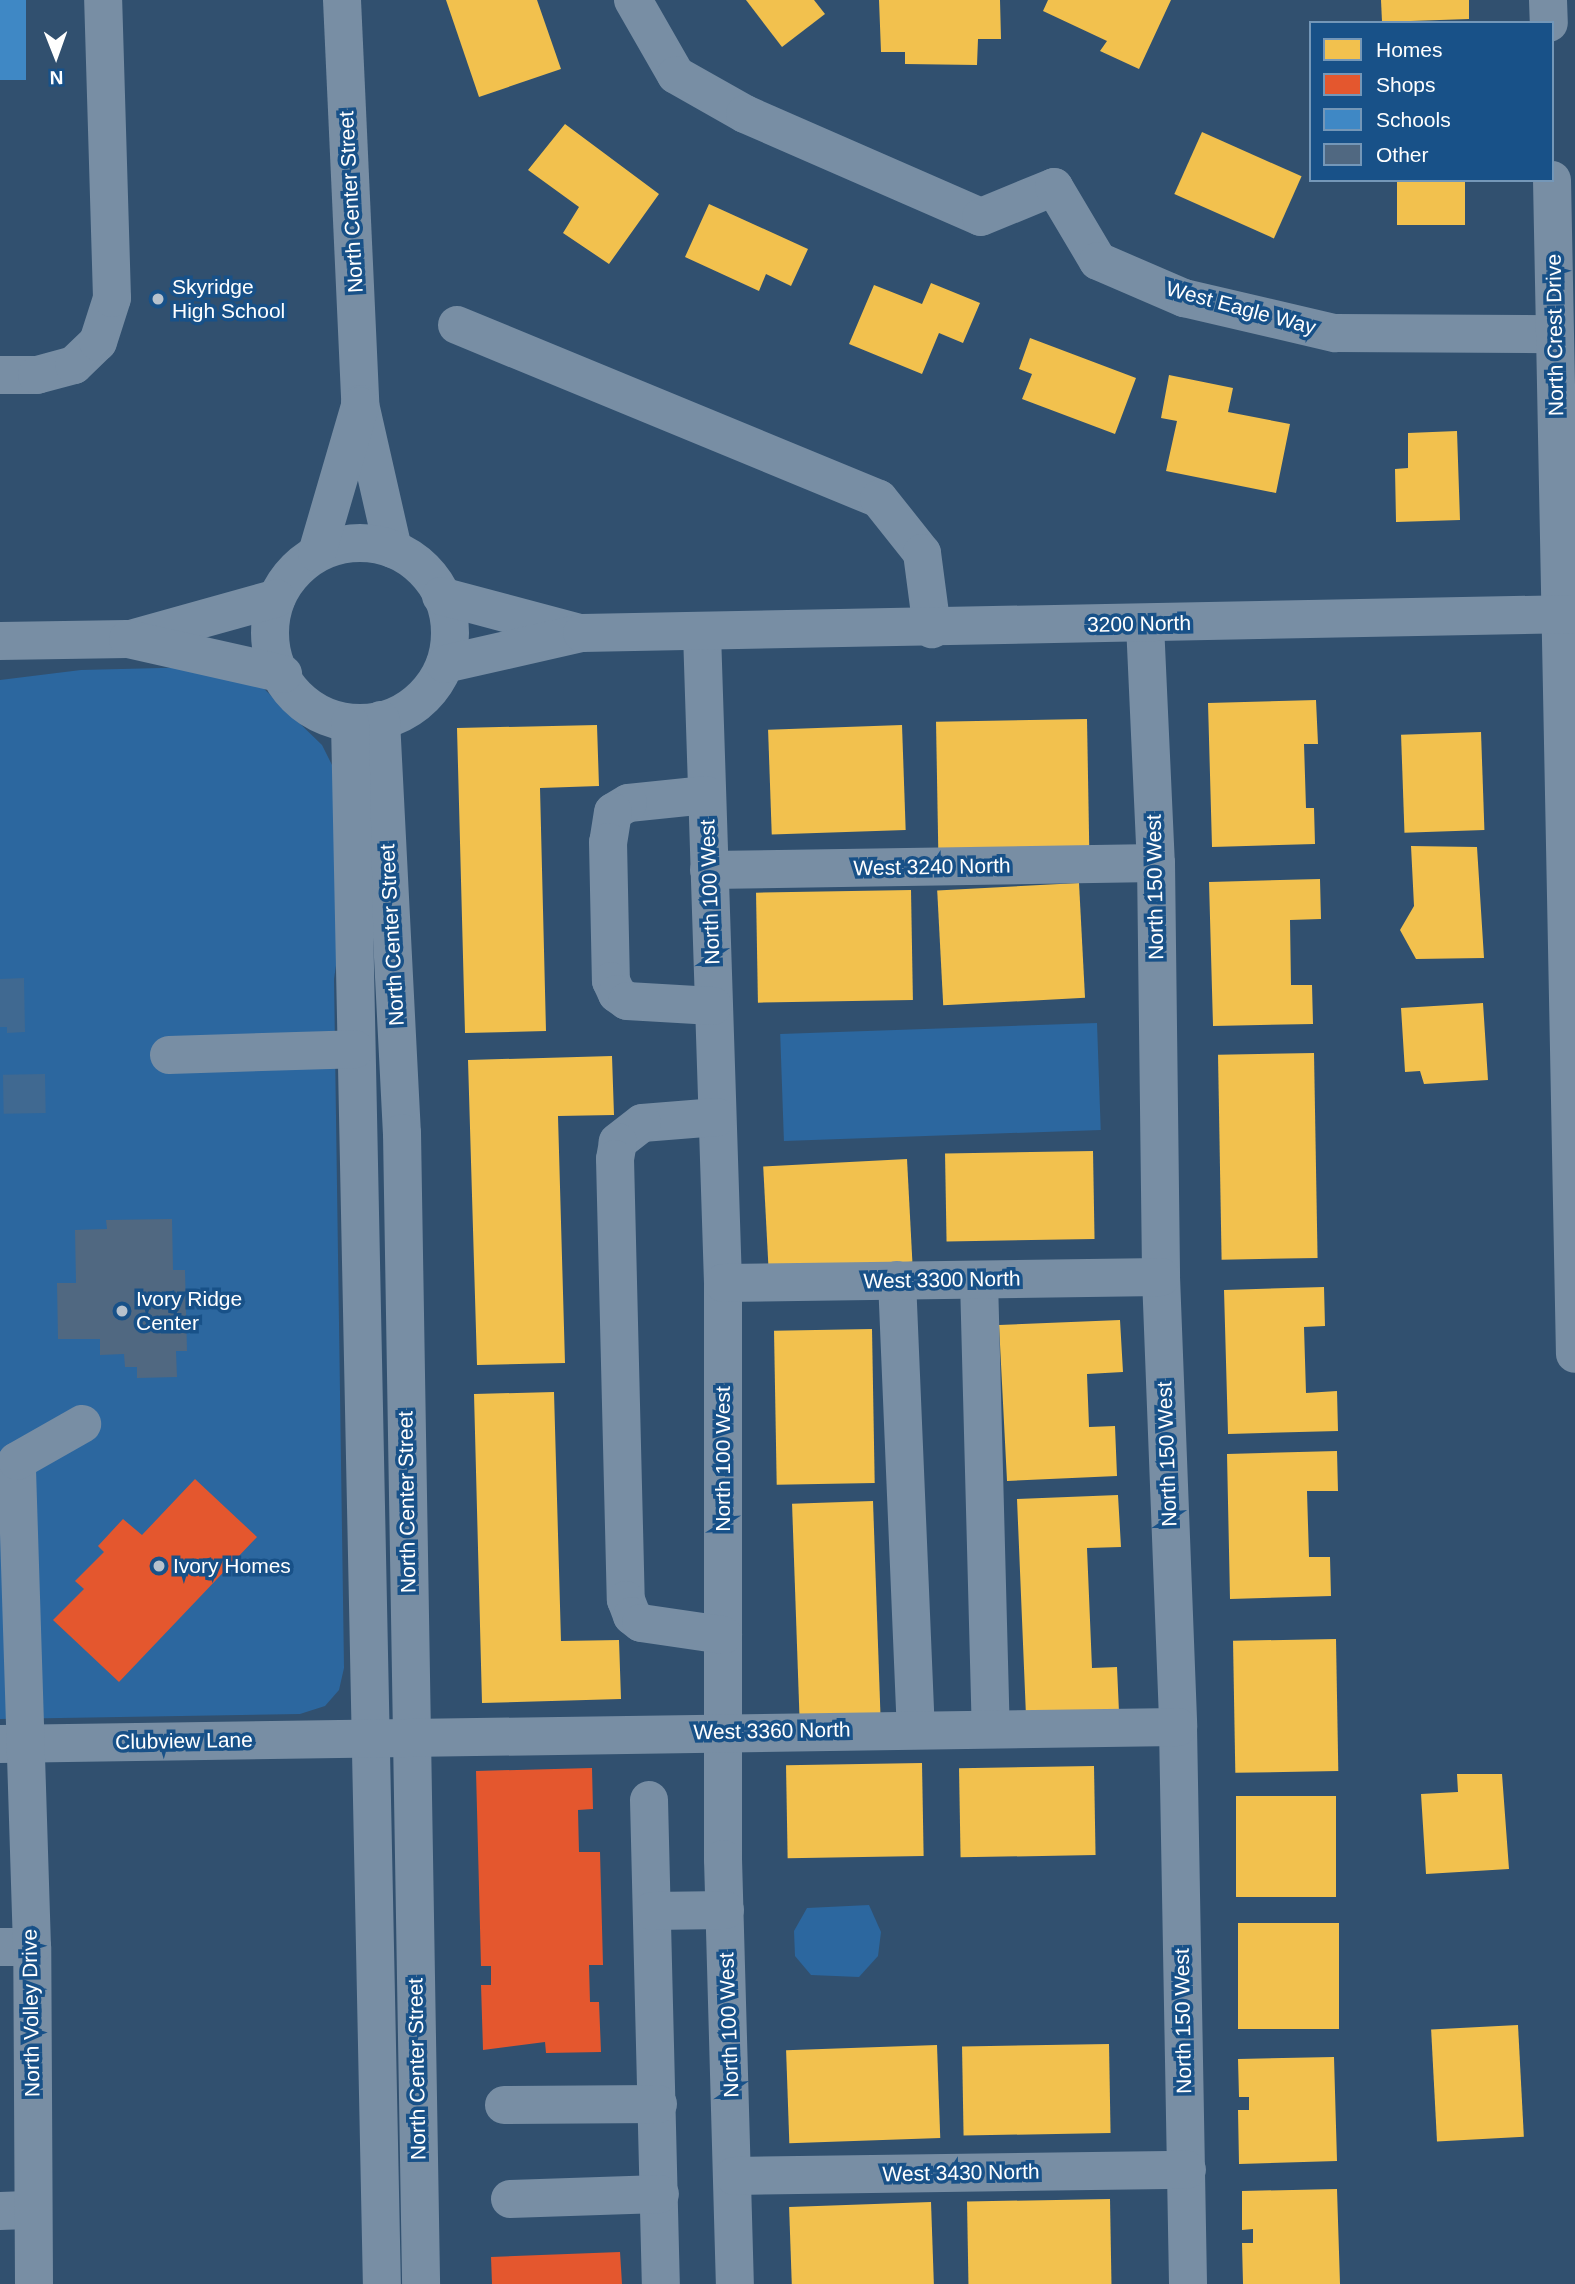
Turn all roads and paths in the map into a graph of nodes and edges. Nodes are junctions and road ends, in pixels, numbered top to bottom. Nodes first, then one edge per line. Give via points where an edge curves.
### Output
1 (103, 0) edge
2 (342, 0) edge
3 (632, 0) edge
4 (1548, 0) edge
5 (1549, 21) edge
6 (1552, 182) edge
7 (457, 325) dead end
8 (1554, 334) junction
9 (0, 376) edge
10 (360, 404) junction
11 (393, 549) junction
12 (317, 553) junction
13 (441, 596) junction
14 (277, 598) junction
15 (1568, 615) edge
16 (1145, 624) junction
17 (932, 629) junction
18 (582, 633) junction
19 (702, 633) junction
20 (128, 639) junction
21 (0, 641) edge
22 (445, 664) junction
23 (282, 674) junction
24 (365, 721) junction
25 (706, 795) junction
26 (1156, 863) junction
27 (709, 870) junction
28 (1571, 898) edge
29 (713, 1006) junction
30 (355, 1049) junction
31 (169, 1055) dead end
32 (717, 1117) junction
33 (1161, 1277) junction
34 (897, 1280) junction
35 (979, 1280) junction
36 (723, 1283) junction
37 (1575, 1354) edge
38 (82, 1424) dead end
39 (723, 1635) junction
40 (1178, 1727) junction
41 (916, 1729) junction
42 (991, 1729) junction
43 (723, 1732) junction
44 (367, 1738) junction
45 (411, 1738) junction
46 (11, 1744) edge
47 (649, 1800) dead end
48 (725, 1910) junction
49 (652, 1911) junction
50 (16, 1947) edge
51 (658, 2104) junction
52 (504, 2105) dead end
53 (1187, 2169) junction
54 (734, 2176) junction
55 (660, 2194) junction
56 (510, 2199) dead end
57 (16, 2211) edge
58 (34, 2284) edge
59 (382, 2284) edge
60 (421, 2284) edge
61 (661, 2284) edge
62 (735, 2284) edge
63 (1188, 2284) edge

1 - 9 street via 111,299 98,342 74,365 37,375
2 - 10 street, North Center Street
3 - 8 street, West Eagle Way via 676,75 745,114 981,217 1054,187 1098,261 1184,298 1335,333
4 - 5 street
6 - 8 street, North Crest Drive
7 - 17 street via 879,499 922,553
8 - 15 street, North Crest Drive
10 - 11 street
10 - 12 street
11 - 12 street via 358,540
11 - 13 street via 420,565
12 - 14 street via 288,578
13 - 18 street
13 - 22 street via 453,625
14 - 20 street
14 - 23 street via 269,636
15 - 16 street, 3200 North
15 - 28 street, North Crest Drive
16 - 17 street, 3200 North
16 - 26 street, North 150 West
17 - 19 street, 3200 North
18 - 19 street, 3200 North
18 - 22 street
19 - 25 street, North 100 West
20 - 21 street
20 - 23 street
22 - 24 street via 429,691 410,708
23 - 24 street via 295,695 320,714
24 - 30 street, North Center Street
24 - 45 street, North Center Street via 402,1133
25 - 27 street, North 100 West
25 - 29 street via 628,803 613,812 608,842 611,981 627,1001
26 - 27 street, West 3240 North
26 - 33 street, North 150 West
27 - 29 street, North 100 West
28 - 37 street, North Crest Drive
29 - 32 street, North 100 West
30 - 31 street
30 - 44 street, North Center Street
32 - 36 street, North 100 West
32 - 39 street via 642,1123 618,1142 615,1159 626,1600 632,1616 641,1623
33 - 35 street, West 3300 North
33 - 40 street, North 150 West
34 - 35 street, West 3300 North
34 - 36 street, West 3300 North
34 - 41 street
35 - 42 street
36 - 39 street, North 100 West
38 - 46 street, North Volley Drive via 17,1461
39 - 43 street, North 100 West
40 - 42 street, West 3360 North
40 - 53 street, North 150 West
41 - 42 street, West 3360 North
41 - 43 street, West 3360 North
43 - 45 street, West 3360 North
43 - 48 street, North 100 West
44 - 45 street, West 3360 North
44 - 46 street, Clubview Lane
44 - 59 street, North Center Street
45 - 60 street, North Center Street
46 - 50 street, North Volley Drive
47 - 49 street
48 - 49 street
48 - 54 street, North 100 West
49 - 51 street
50 - 57 street, North Volley Drive
51 - 52 street
51 - 55 street
53 - 54 street, West 3430 North
53 - 63 street, North 150 West
54 - 62 street, North 100 West
55 - 56 street
55 - 61 street
57 - 58 street, North Volley Drive

